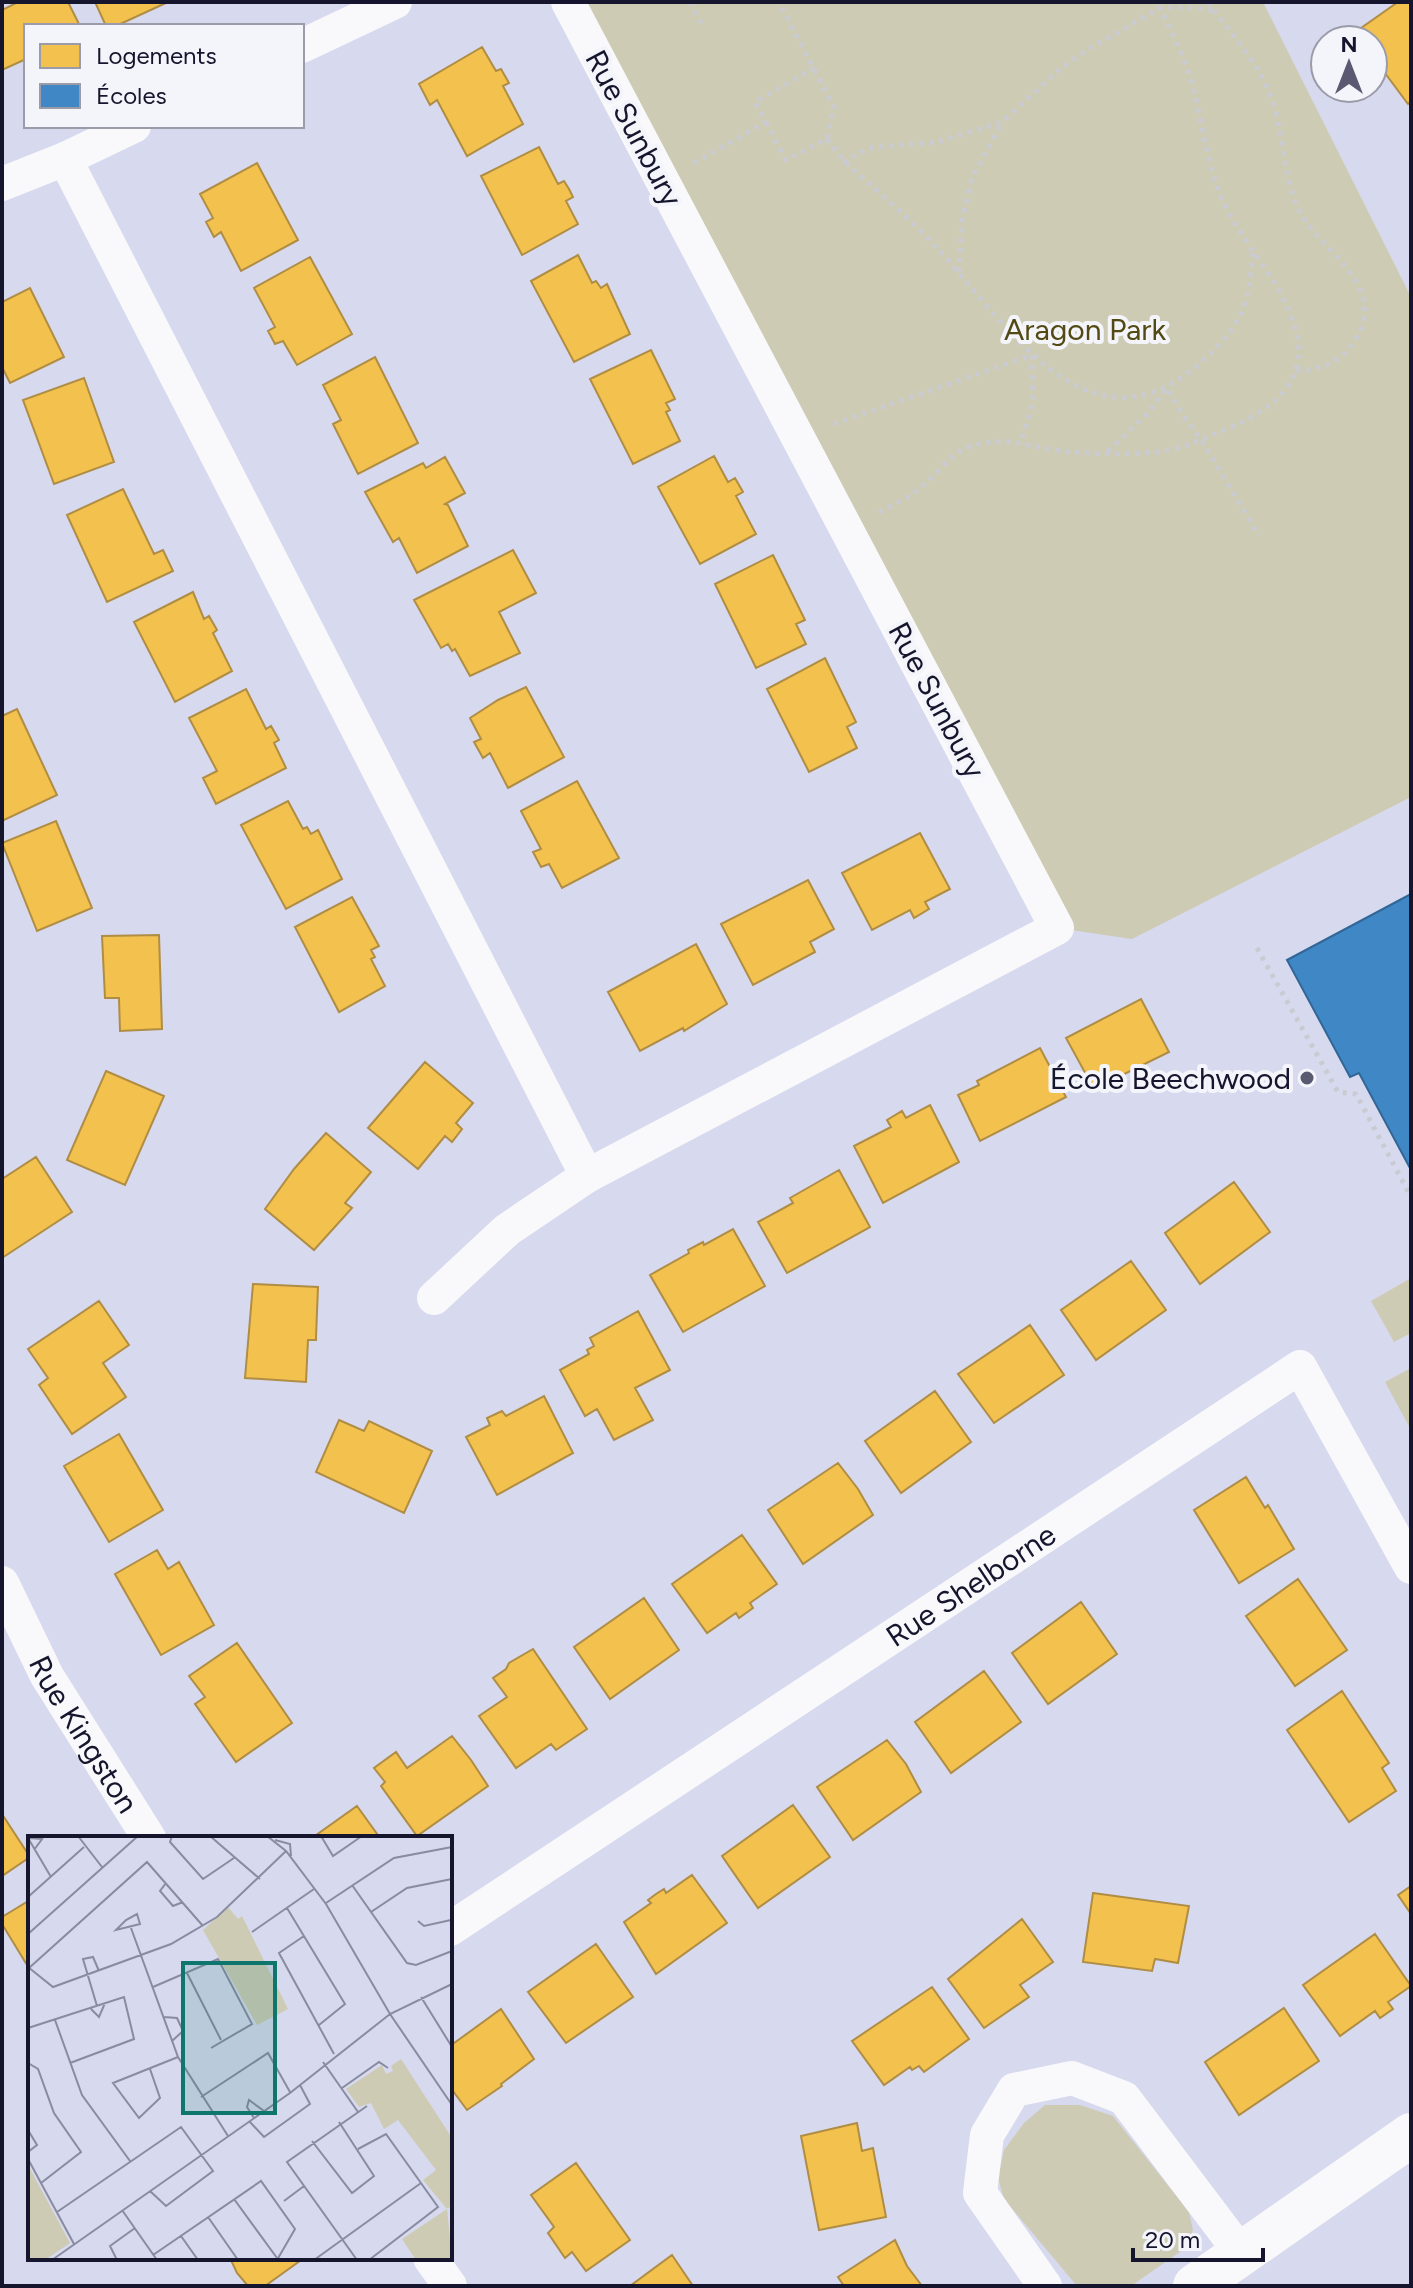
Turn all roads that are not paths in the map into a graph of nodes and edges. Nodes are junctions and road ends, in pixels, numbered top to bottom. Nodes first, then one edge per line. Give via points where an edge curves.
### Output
1 (395, 2) edge
2 (568, 2) edge
3 (304, 45) edge
4 (130, 128) edge
5 (65, 159) junction
6 (2, 184) edge
7 (587, 1176) junction
8 (434, 1298) dead end
9 (1411, 1567) edge
10 (2, 1583) edge
11 (148, 1836) edge
12 (452, 1928) edge
13 (1411, 2135) edge
14 (1241, 2253) junction
15 (431, 2260) edge
16 (450, 2286) edge
17 (1045, 2286) edge
18 (1195, 2286) edge

1 - 3 street
2 - 7 street, Rue Sunbury via 1057,928
4 - 5 street
5 - 6 street
5 - 7 street
7 - 8 street, Rue Sunbury via 507,1230
9 - 12 street, Rue Shelborne via 1300,1367
10 - 11 street, Rue Kingston via 47,1676
13 - 14 street
14 - 17 street via 1124,2098 1072,2078 1014,2090 987,2135 980,2193
14 - 18 street
15 - 16 street

